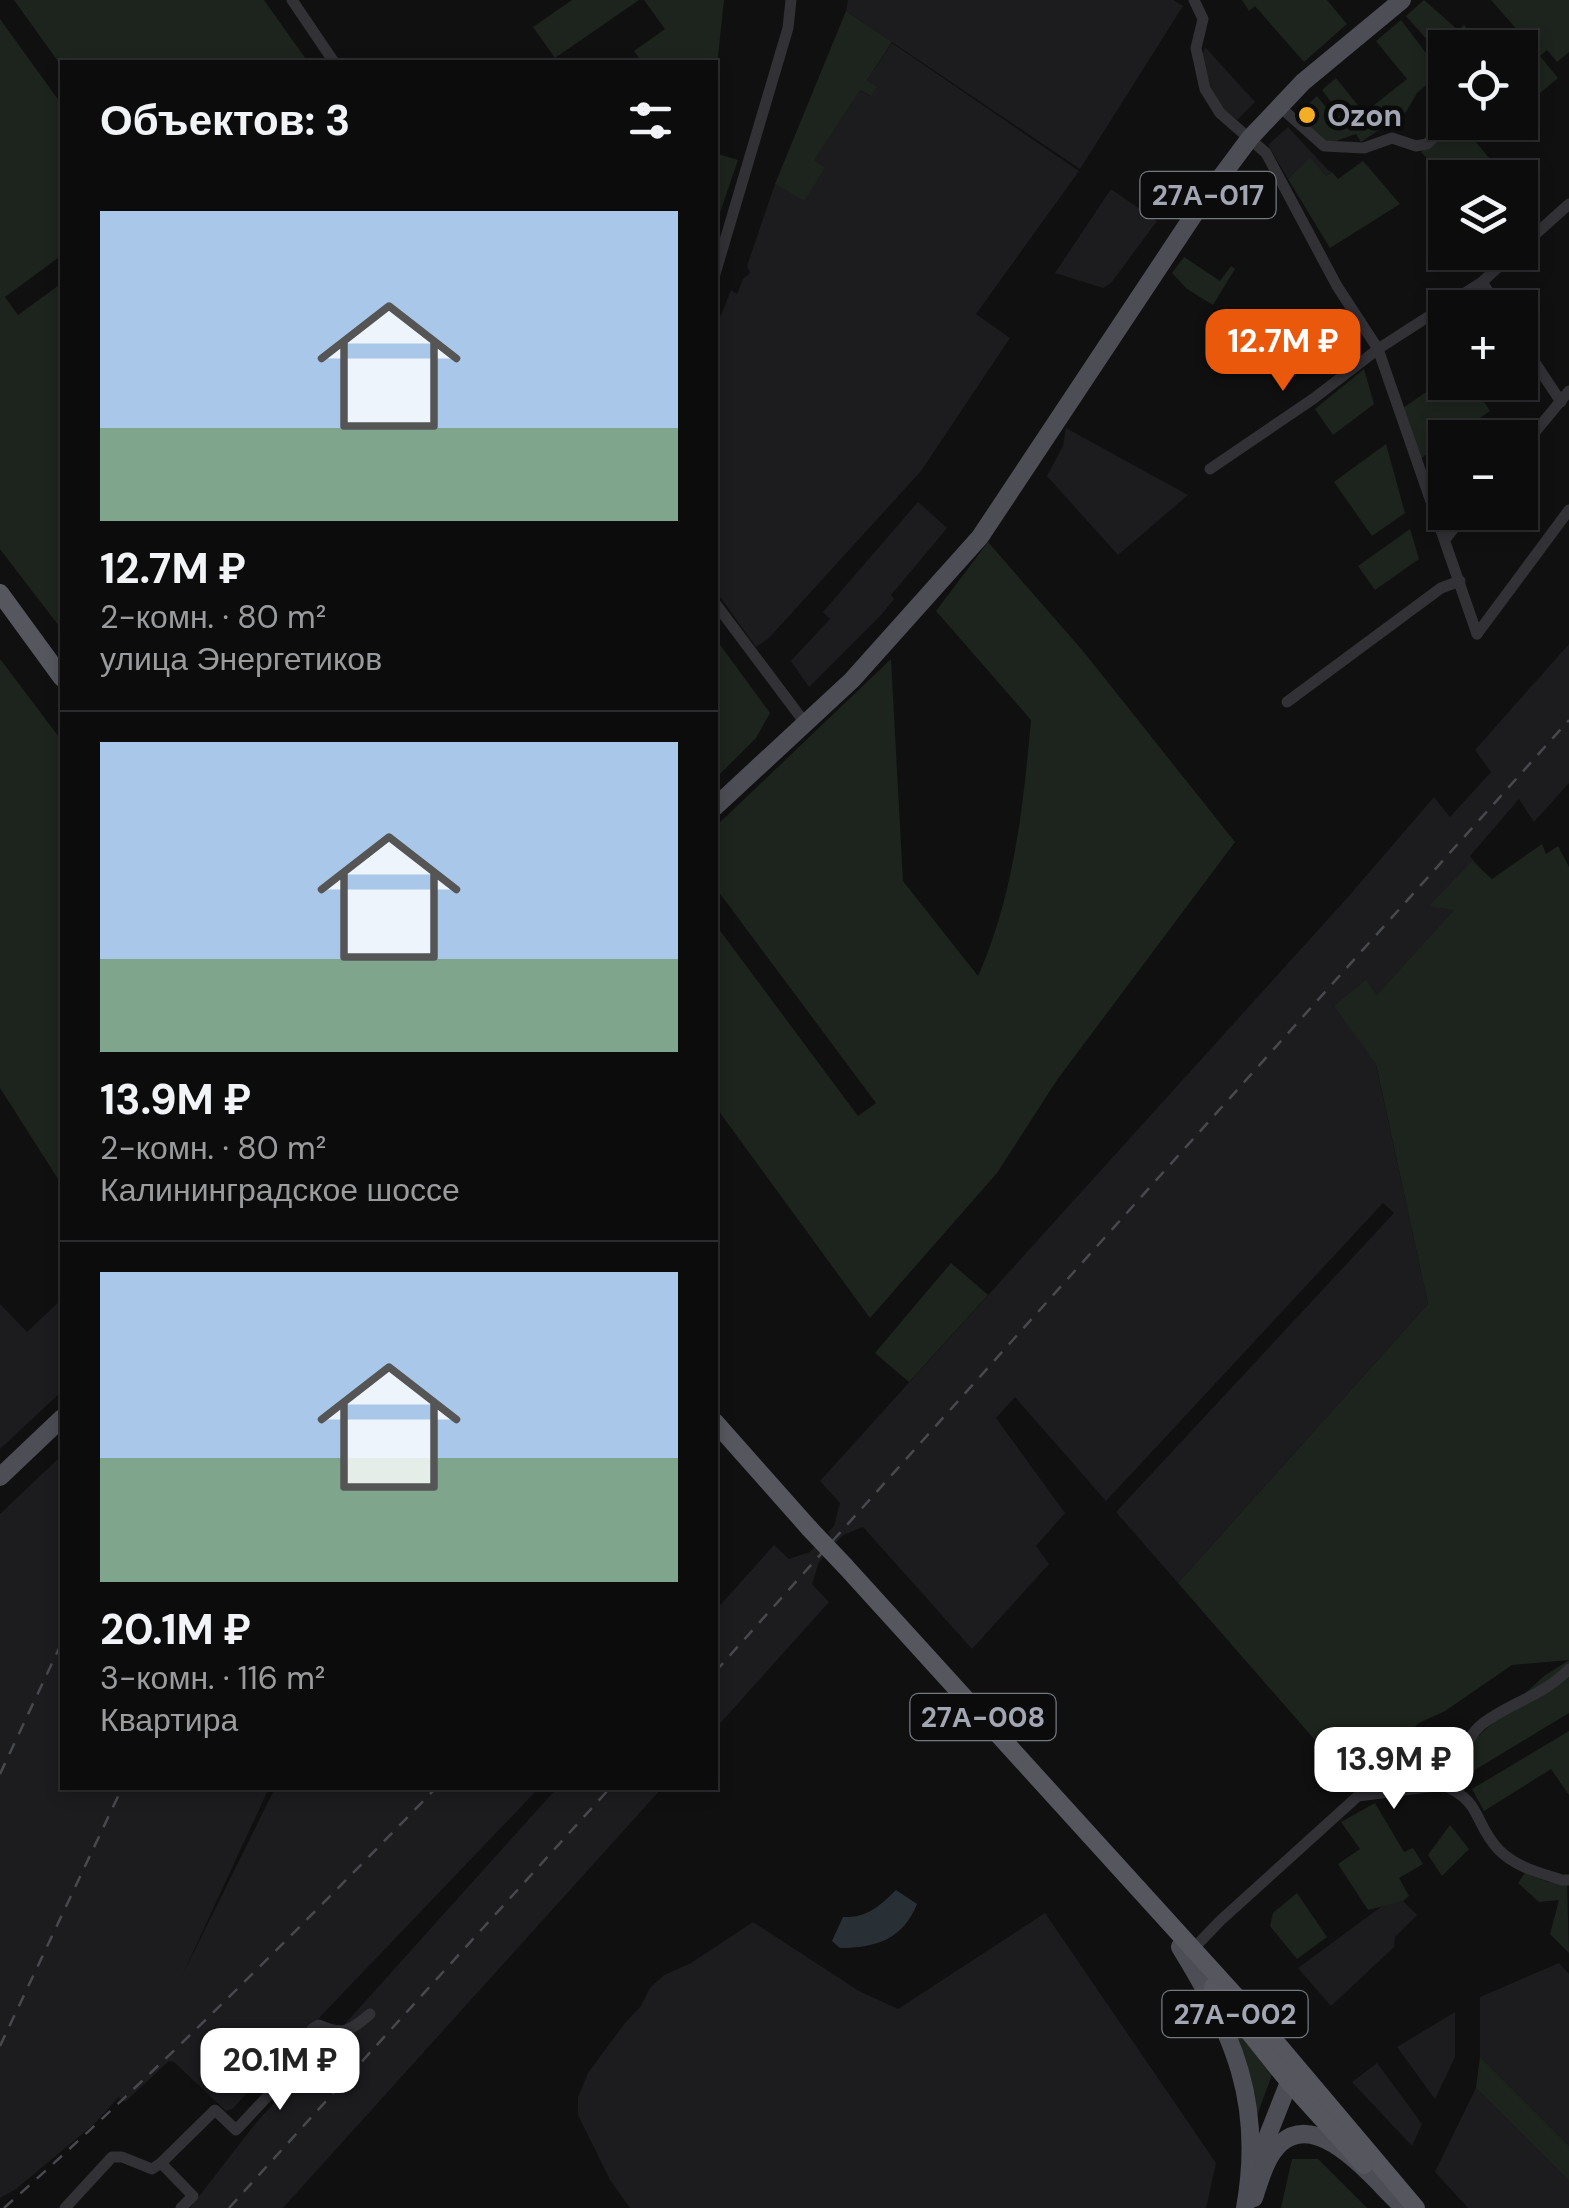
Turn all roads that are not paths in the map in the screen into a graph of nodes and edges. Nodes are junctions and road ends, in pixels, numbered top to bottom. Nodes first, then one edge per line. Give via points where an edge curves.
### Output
1 (292, 0) edge
2 (791, 0) edge
3 (1194, 0) edge
4 (1402, 0) edge
5 (333, 60) edge
6 (1280, 106) junction
7 (1250, 138) junction
8 (1430, 140) edge
9 (1569, 204) edge
10 (1538, 231) edge
11 (718, 264) edge
12 (1495, 270) edge
13 (1482, 282) junction
14 (1487, 290) edge
15 (1378, 349) junction
16 (1538, 362) edge
17 (1565, 396) edge
18 (1538, 428) edge
19 (1210, 469) dead end
20 (1569, 510) edge
21 (1452, 530) edge
22 (1446, 538) junction
23 (1460, 581) junction
24 (0, 593) edge
25 (718, 607) edge
26 (60, 675) edge
27 (1287, 702) dead end
28 (805, 724) junction
29 (718, 804) edge
30 (60, 1420) edge
31 (718, 1425) edge
32 (0, 1477) edge
33 (1569, 1670) edge
34 (1443, 1785) junction
35 (1569, 1880) edge
36 (1187, 1948) junction
37 (370, 2014) dead end
38 (1291, 2060) junction
39 (1290, 2082) junction
40 (1320, 2094) junction
41 (1253, 2143) junction
42 (161, 2163) junction
43 (1248, 2202) edge
44 (1406, 2207) edge
45 (65, 2208) edge
46 (181, 2208) edge

1 - 5 street
2 - 11 street
3 - 7 street via 1203,19 1196,48 1204,89
4 - 6 main road, 27А-017
6 - 7 main road, 27А-017
6 - 8 street via 1324,146 1364,148 1392,138 1416,146
7 - 15 street via 1266,153
7 - 28 main road, 27А-017 via 980,537
9 - 10 street
12 - 13 street
13 - 14 street
13 - 15 street
15 - 19 street
15 - 22 street
16 - 17 street
17 - 18 street
20 - 23 street via 1477,634
21 - 22 street
22 - 23 street
23 - 27 street via 1441,588
24 - 26 highway
25 - 28 street
28 - 29 main road, 27А-017
30 - 32 main road
31 - 36 highway, 27А-008, bridge
33 - 34 street via 1480,1726
34 - 35 street via 1464,1794 1513,1862
34 - 36 street via 1358,1796
36 - 38 highway, 27А-008
36 - 39 highway, 27А-002
36 - 41 main road, 27А-008 via 1243,2076
37 - 42 street via 349,2032 312,2029 310,2051 236,2130 215,2110
38 - 39 main road
38 - 40 highway, 27А-002
39 - 40 main road
39 - 41 main road via 1275,2087
39 - 43 main road
39 - 44 highway, 27А-002
40 - 44 highway, 27А-002
41 - 43 main road, 27А-008
42 - 45 street via 152,2169 112,2156
42 - 46 street via 193,2196
43 - 44 main road via 1279,2144 1313,2133

